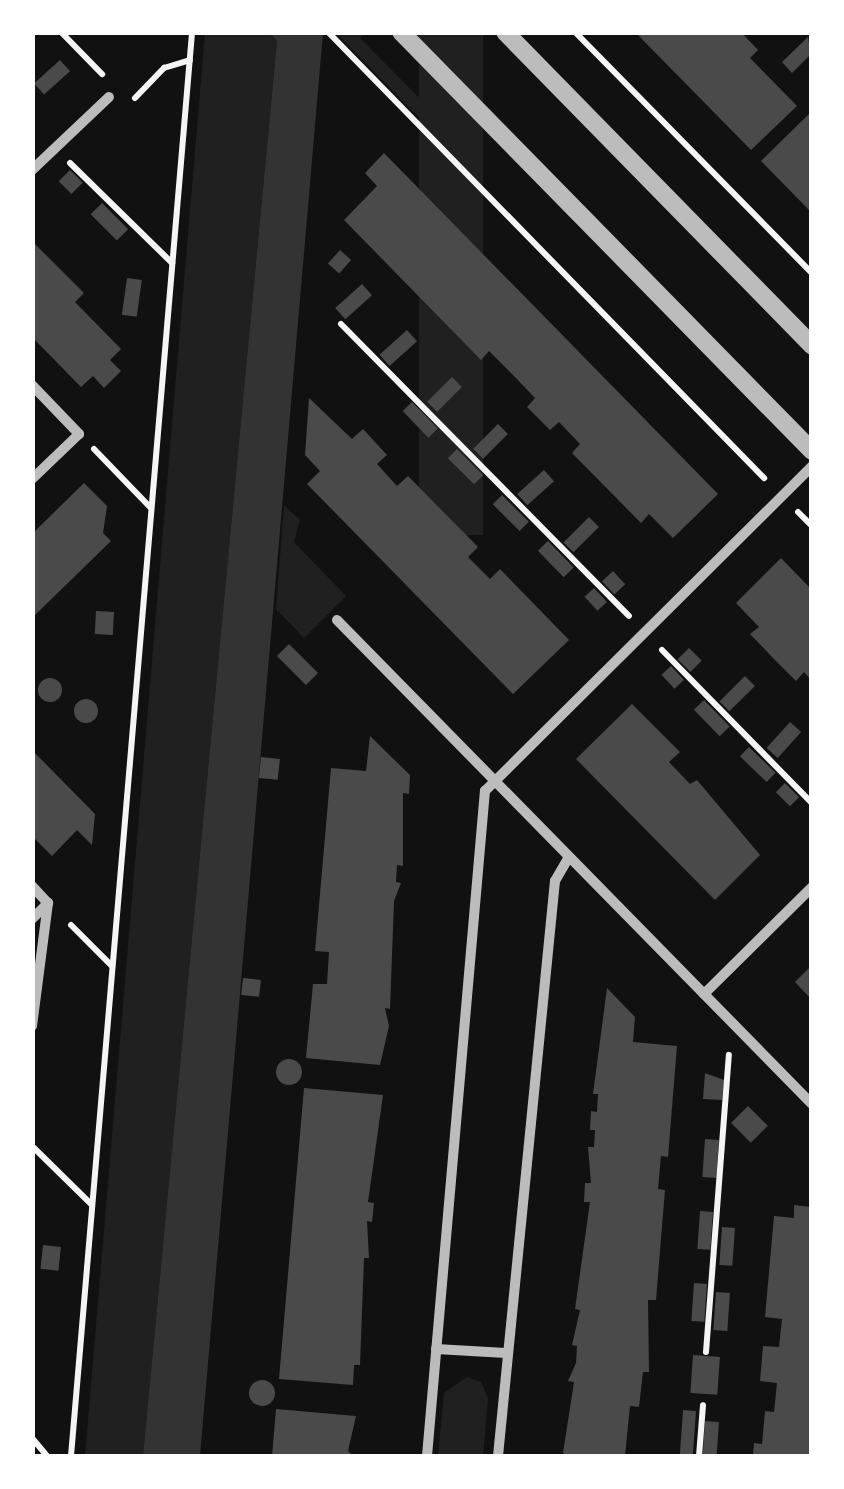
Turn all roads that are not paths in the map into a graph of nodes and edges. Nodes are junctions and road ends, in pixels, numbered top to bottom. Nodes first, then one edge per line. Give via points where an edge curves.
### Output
1 (401, 32) edge
2 (505, 32) edge
3 (113, 93) road end
4 (32, 170) edge
5 (812, 346) edge
6 (32, 386) edge
7 (812, 451) edge
8 (812, 466) edge
9 (32, 479) edge
10 (337, 620) dead end
11 (493, 780) junction
12 (570, 857) junction
13 (32, 886) edge
14 (812, 887) edge
15 (48, 902) junction
16 (32, 919) edge
17 (704, 994) junction
18 (32, 1026) edge
19 (812, 1104) edge
20 (436, 1349) junction
21 (506, 1353) junction
22 (427, 1456) edge
23 (498, 1456) edge

1 - 7 street
2 - 5 street
3 - 4 street
6 - 9 street via 79,434
8 - 11 street
10 - 11 street
11 - 12 street
11 - 20 street via 482,805
12 - 17 street
12 - 21 street via 555,881
13 - 15 street
14 - 17 street
15 - 16 street
15 - 18 street
17 - 19 street
20 - 21 street
20 - 22 street
21 - 23 street

